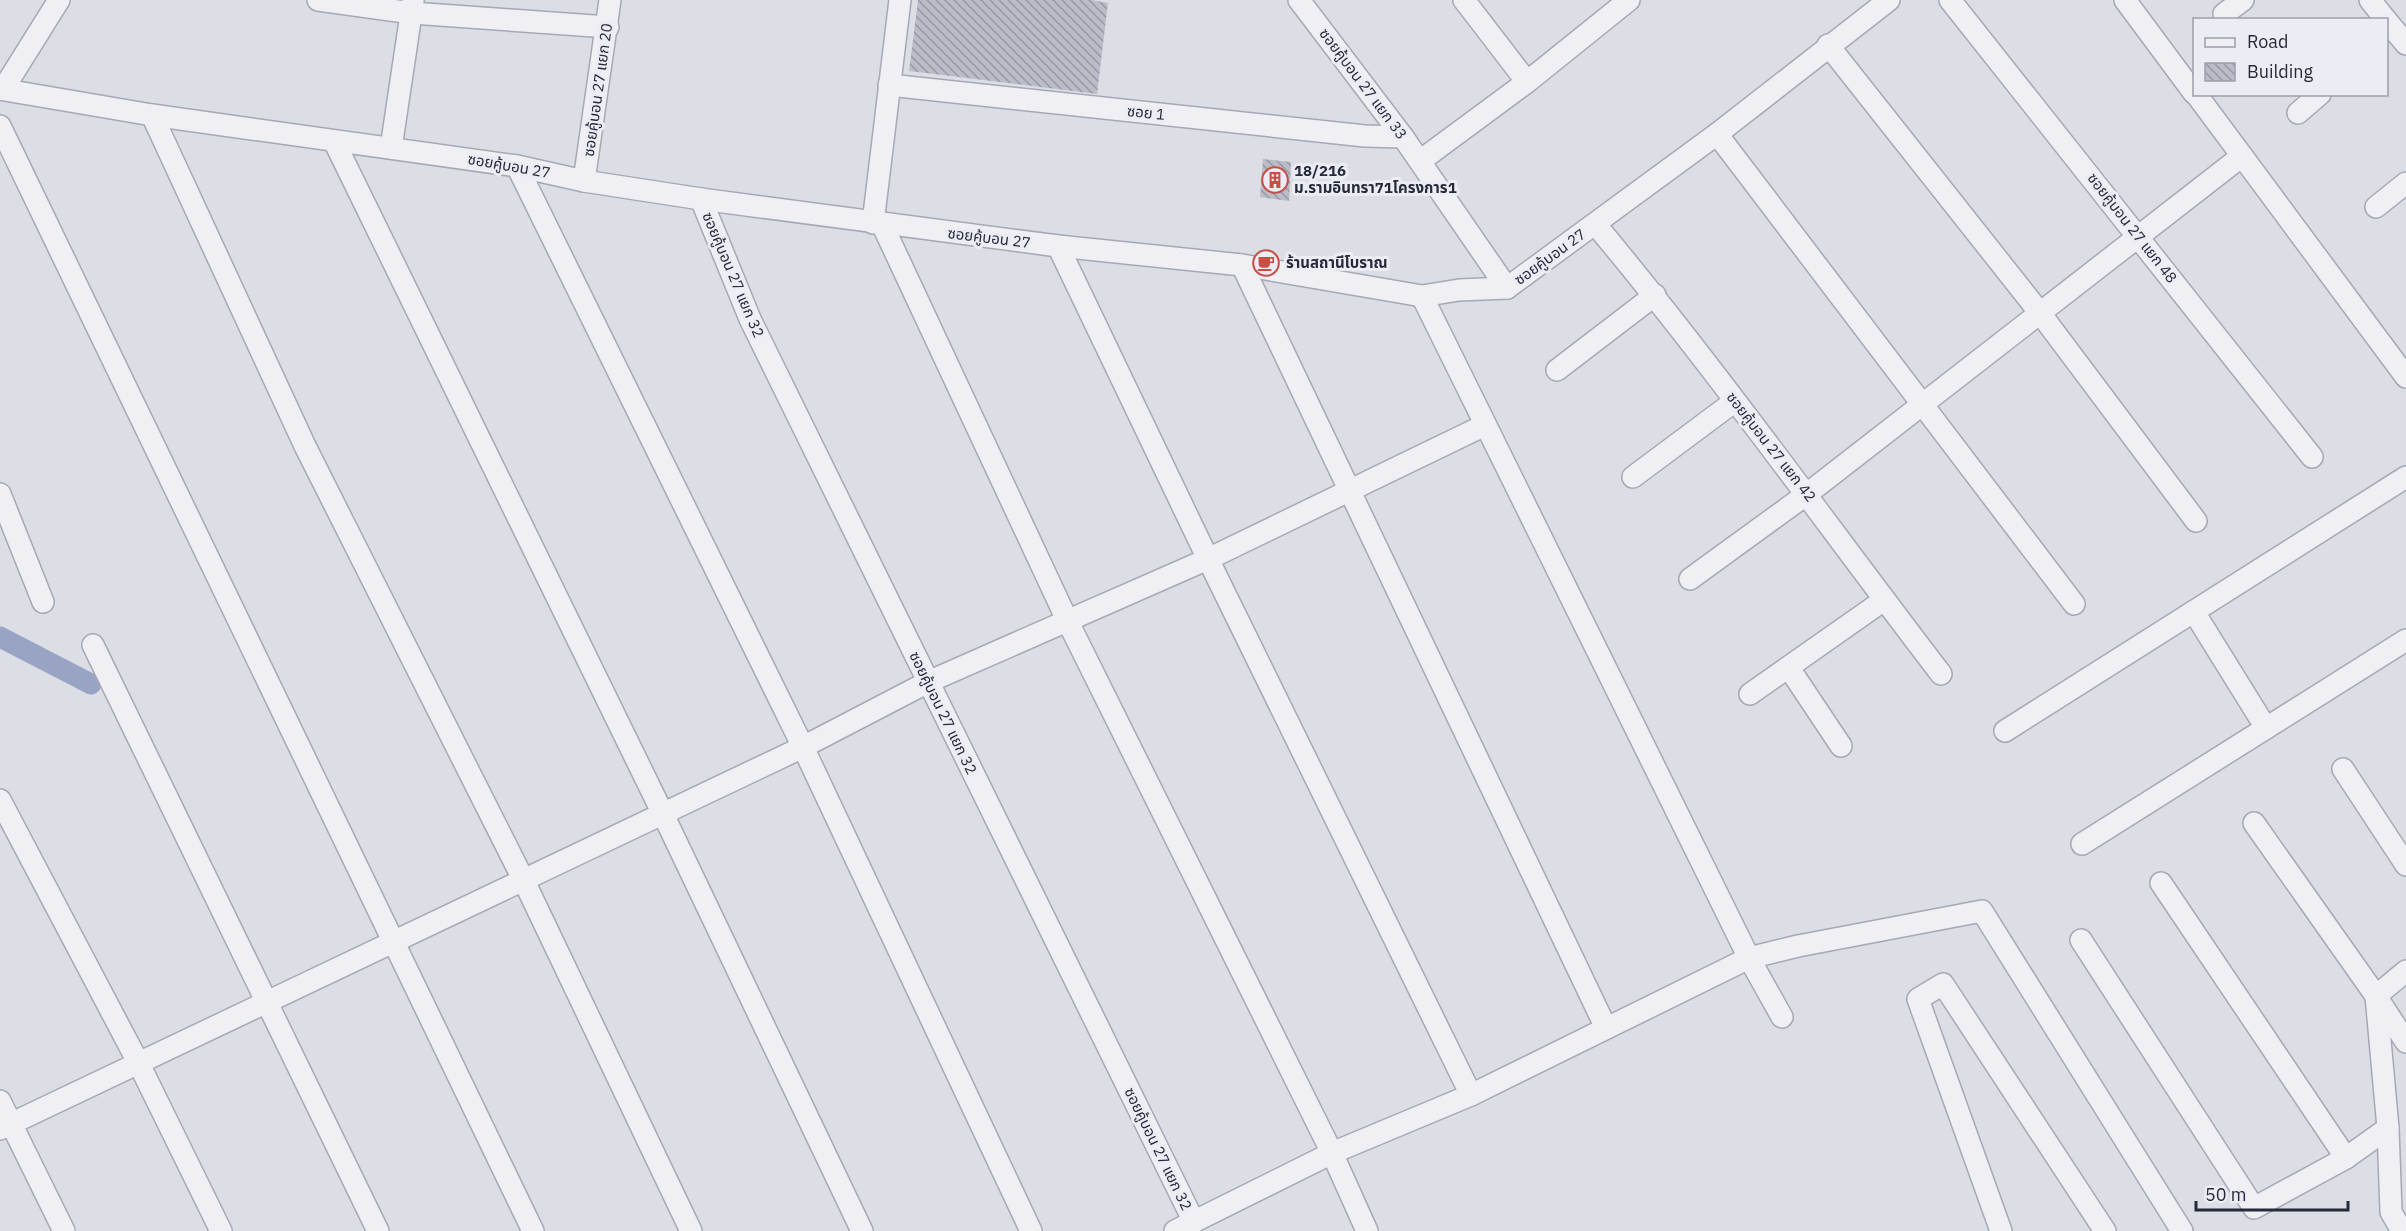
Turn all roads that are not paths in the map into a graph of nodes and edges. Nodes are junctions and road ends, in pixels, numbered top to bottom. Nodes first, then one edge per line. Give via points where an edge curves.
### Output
1 (59, 0) edge
2 (318, 0) edge
3 (610, 0) edge
4 (900, 0) edge
5 (1299, 0) edge
6 (1464, 0) edge
7 (1629, 0) edge
8 (1889, 0) edge
9 (1950, 0) edge
10 (2125, 0) edge
11 (2243, 0) edge
12 (2370, 0) edge
13 (413, 7) edge
14 (2224, 14) dead end
15 (2383, 18) edge
16 (608, 27) junction
17 (1828, 45) junction
18 (1527, 82) junction
19 (889, 86) junction
20 (2, 88) edge
21 (2193, 91) edge
22 (2197, 96) edge
23 (2318, 96) edge
24 (2298, 113) dead end
25 (152, 115) junction
26 (0, 126) edge
27 (1717, 134) junction
28 (1403, 137) junction
29 (334, 141) junction
30 (391, 148) junction
31 (2242, 156) junction
32 (1420, 161) junction
33 (517, 166) junction
34 (584, 181) junction
35 (2406, 183) edge
36 (701, 199) junction
37 (2376, 207) dead end
38 (878, 223) junction
39 (1596, 225) junction
40 (2139, 237) junction
41 (1058, 246) junction
42 (1242, 265) junction
43 (1507, 288) junction
44 (1422, 296) junction
45 (1655, 296) junction
46 (2040, 313) junction
47 (1557, 370) dead end
48 (2406, 377) edge
49 (1735, 401) junction
50 (1923, 405) junction
51 (1485, 425) junction
52 (2312, 457) dead end
53 (1633, 477) dead end
54 (2406, 477) edge
55 (1350, 490) junction
56 (0, 494) edge
57 (1807, 494) junction
58 (2196, 521) dead end
59 (1208, 559) junction
60 (1690, 579) dead end
61 (1884, 600) junction
62 (43, 602) dead end
63 (2074, 604) dead end
64 (2194, 612) junction
65 (1068, 622) junction
66 (2406, 640) edge
67 (93, 645) dead end
68 (1789, 668) junction
69 (1941, 674) dead end
70 (927, 682) junction
71 (1750, 694) dead end
72 (2266, 728) junction
73 (2005, 731) dead end
74 (1841, 746) dead end
75 (803, 747) junction
76 (2343, 769) dead end
77 (0, 800) edge
78 (662, 812) junction
79 (2254, 823) dead end
80 (2082, 844) dead end
81 (2406, 864) edge
82 (524, 881) junction
83 (2161, 883) dead end
84 (2081, 940) dead end
85 (394, 942) junction
86 (1749, 958) junction
87 (2406, 971) edge
88 (2376, 996) junction
89 (267, 1003) junction
90 (1782, 1017) dead end
91 (1606, 1028) junction
92 (2406, 1042) edge
93 (140, 1064) junction
94 (1471, 1095) junction
95 (0, 1101) edge
96 (5, 1126) edge
97 (2388, 1128) junction
98 (1332, 1153) junction
99 (2346, 1158) junction
100 (1185, 1226) edge
101 (64, 1231) edge
102 (221, 1231) edge
103 (378, 1231) edge
104 (533, 1231) edge
105 (691, 1231) edge
106 (862, 1231) edge
107 (1031, 1231) edge
108 (1367, 1231) edge
109 (2001, 1231) edge
110 (2105, 1231) edge
111 (2182, 1231) edge
112 (2402, 1231) edge

1 - 20 street
2 - 13 street
3 - 16 street, ซอยคู้บอน 27 แยก 20
4 - 19 street
5 - 28 street, ซอยคู้บอน 27 แยก 33
6 - 18 street
7 - 18 street
8 - 17 street, ซอยคู้บอน 27
9 - 40 street, ซอยคู้บอน 27 แยก 48
10 - 21 street
11 - 14 street
12 - 15 street
13 - 16 street
13 - 30 street
16 - 34 street, ซอยคู้บอน 27 แยก 20
17 - 27 street, ซอยคู้บอน 27
17 - 46 street
18 - 32 street
19 - 28 street, ซอย 1
19 - 38 street
20 - 25 street, ซอยคู้บอน 27
22 - 31 street
23 - 24 street
25 - 29 street, ซอยคู้บอน 27
25 - 82 street via 305,446
26 - 85 street
27 - 39 street, ซอยคู้บอน 27
27 - 50 street
28 - 32 street, ซอยคู้บอน 27 แยก 33
29 - 30 street, ซอยคู้บอน 27
29 - 78 street
30 - 33 street, ซอยคู้บอน 27
31 - 40 street
31 - 48 street
32 - 43 street, ซอยคู้บอน 27 แยก 33
33 - 34 street, ซอยคู้บอน 27
33 - 75 street
34 - 36 street, ซอยคู้บอน 27
35 - 37 street
36 - 38 street, ซอยคู้บอน 27
36 - 70 street, ซอยคู้บอน 27 แยก 32 via 750,319
38 - 41 street, ซอยคู้บอน 27
38 - 65 street
39 - 43 street, ซอยคู้บอน 27
39 - 45 street, ซอยคู้บอน 27 แยก 42
40 - 46 street
40 - 52 street, ซอยคู้บอน 27 แยก 48
41 - 42 street, ซอยคู้บอน 27
41 - 59 street
42 - 44 street, ซอยคู้บอน 27
42 - 55 street
43 - 44 street, ซอยคู้บอน 27
44 - 51 street
45 - 47 street
45 - 49 street, ซอยคู้บอน 27 แยก 42
46 - 50 street
46 - 58 street
49 - 53 street
49 - 57 street, ซอยคู้บอน 27 แยก 42
50 - 57 street
50 - 63 street
51 - 55 street
51 - 86 street
54 - 64 street
55 - 59 street
55 - 91 street
56 - 62 street
57 - 60 street
57 - 61 street, ซอยคู้บอน 27 แยก 42
59 - 65 street
59 - 94 street
61 - 68 street
61 - 69 street, ซอยคู้บอน 27 แยก 42
64 - 72 street
64 - 73 street
65 - 70 street
65 - 98 street
66 - 72 street
67 - 89 street
68 - 71 street
68 - 74 street
70 - 75 street
70 - 100 street, ซอยคู้บอน 27 แยก 32
72 - 80 street
75 - 78 street
75 - 107 street
76 - 81 street
77 - 93 street
78 - 82 street
78 - 106 street
79 - 88 street
82 - 85 street
82 - 105 street
83 - 99 street
84 - 99 street via 2254,1209
85 - 89 street
85 - 104 street
86 - 90 street
86 - 91 street
86 - 111 street via 1982,910
87 - 88 street
88 - 92 street
88 - 97 street
89 - 93 street
89 - 103 street
91 - 94 street
93 - 96 street
93 - 102 street
94 - 98 street
95 - 96 street
96 - 101 street
97 - 99 street
97 - 112 street via 2391,1212
98 - 100 street
98 - 108 street
109 - 110 street via 1918,999 1943,984

